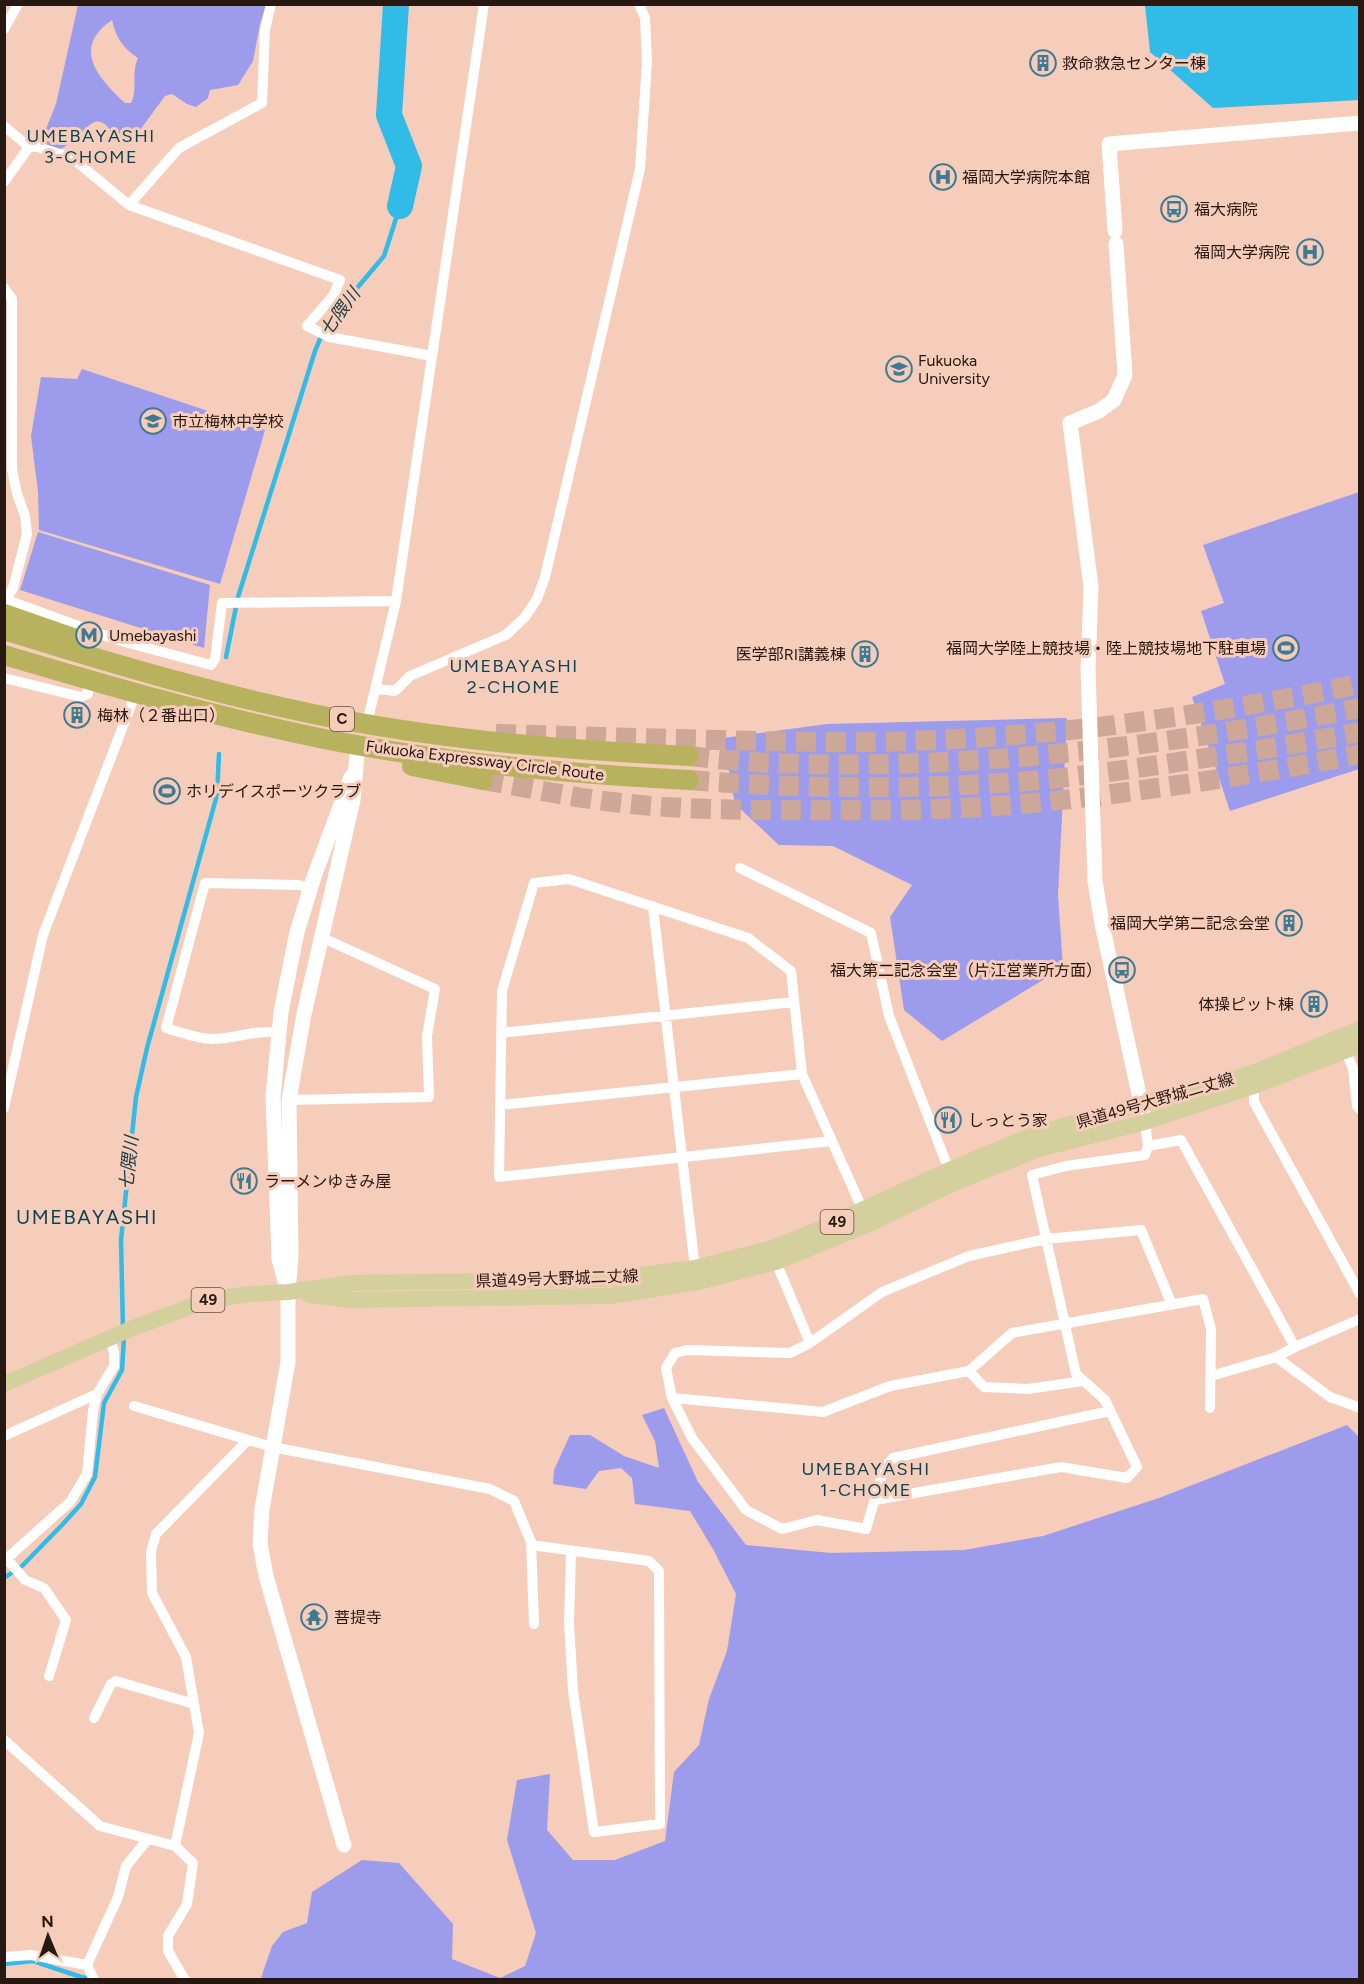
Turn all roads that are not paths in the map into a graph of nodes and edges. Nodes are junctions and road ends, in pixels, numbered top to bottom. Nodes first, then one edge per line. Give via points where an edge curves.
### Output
1 (18, 4) edge
2 (270, 4) edge
3 (484, 4) edge
4 (639, 4) edge
5 (4, 29) edge
6 (1359, 123) edge
7 (4, 126) edge
8 (29, 147) junction
9 (4, 182) edge
10 (129, 205) junction
11 (4, 288) edge
12 (432, 356) junction
13 (396, 601) junction
14 (5, 604) edge
15 (4, 622) edge
16 (4, 630) edge
17 (4, 655) edge
18 (4, 661) edge
19 (4, 678) edge
20 (88, 687) junction
21 (377, 689) junction
22 (133, 700) junction
23 (369, 715) junction
24 (333, 718) junction
25 (496, 734) tunnel mouth
26 (357, 755) junction
27 (689, 756) tunnel mouth
28 (483, 780) tunnel mouth
29 (689, 780) tunnel mouth
30 (740, 868) dead end
31 (311, 888) junction
32 (654, 907) junction
33 (323, 938) junction
34 (794, 1002) junction
35 (666, 1014) junction
36 (1359, 1029) edge
37 (279, 1033) junction
38 (501, 1033) junction
39 (1353, 1048) edge
40 (802, 1074) junction
41 (675, 1086) junction
42 (1254, 1086) junction
43 (289, 1100) junction
44 (1142, 1104) junction
45 (500, 1105) junction
46 (4, 1108) edge
47 (1359, 1109) edge
48 (1145, 1122) junction
49 (832, 1141) junction
50 (1148, 1146) junction
51 (684, 1157) junction
52 (949, 1170) junction
53 (866, 1217) junction
54 (1046, 1239) junction
55 (776, 1262) junction
56 (695, 1268) junction
57 (288, 1292) junction
58 (1359, 1294) edge
59 (1172, 1305) junction
60 (1359, 1319) edge
61 (1065, 1325) junction
62 (113, 1336) junction
63 (810, 1343) junction
64 (1295, 1347) junction
65 (1276, 1358) junction
66 (969, 1371) junction
67 (1211, 1377) junction
68 (1083, 1381) junction
69 (4, 1384) edge
70 (97, 1394) junction
71 (672, 1398) junction
72 (134, 1406) dead end
73 (1210, 1408) dead end
74 (1359, 1408) edge
75 (1110, 1411) junction
76 (4, 1436) edge
77 (248, 1440) junction
78 (272, 1447) junction
79 (875, 1500) junction
80 (531, 1545) junction
81 (571, 1551) junction
82 (6, 1560) edge
83 (534, 1624) dead end
84 (49, 1676) dead end
85 (194, 1704) junction
86 (94, 1718) dead end
87 (4, 1740) edge
88 (148, 1839) junction
89 (344, 1845) dead end
90 (175, 1846) junction
91 (4, 1957) edge
92 (90, 1972) edge
93 (185, 1980) edge

1 - 5 street
2 - 10 street via 262,104 179,148
3 - 12 street
4 - 21 street via 645,18 647,62 640,169 537,599 506,634 410,676 395,691
6 - 44 street via 1109,144 1125,375 1114,400 1070,423 1091,587 1088,669 1095,881
7 - 8 street
8 - 9 street
8 - 10 street via 72,158
10 - 12 street via 340,280 333,296 307,326 329,337
11 - 14 street via 12,299 12,469 27,534
12 - 13 street
13 - 14 street via 222,603 211,665
13 - 21 street
14 - 24 highway via 72,638
15 - 23 highway via 290,705
16 - 24 highway, Fukuoka Expressway Circle Route / C via 160,678
17 - 29 highway, Fukuoka Expressway Circle Route / C via 156,699 330,740 531,769
18 - 20 highway
19 - 20 street via 81,697 88,694
20 - 22 highway
21 - 23 street
22 - 26 highway
22 - 46 street via 43,935
23 - 25 highway
23 - 26 street
24 - 27 highway, Fukuoka Expressway Circle Route / C via 534,747
26 - 28 highway
26 - 31 street
26 - 33 street via 353,800
30 - 52 street via 871,933 888,1017
31 - 37 street via 288,973
31 - 37 street via 296,884 205,883 166,1028 209,1039 255,1032
32 - 34 street via 748,938 791,971
32 - 35 street
32 - 38 street via 569,879 534,883 502,991
33 - 43 street
33 - 43 street via 435,989 427,1036 429,1097
34 - 35 street
34 - 40 street
35 - 38 street
35 - 41 street
36 - 44 main road, 県道49号大野城二丈線 / 49 via 1252,1073
37 - 57 street via 273,1097 275,1194 279,1259
38 - 45 street
39 - 42 main road, 県道49号大野城二丈線 / 49
39 - 47 street
40 - 41 street
40 - 49 street
41 - 45 street
41 - 51 street
42 - 48 main road, 県道49号大野城二丈線 / 49
42 - 58 street via 1254,1102
43 - 57 street
44 - 48 street
44 - 52 main road, 県道49号大野城二丈線 / 49 via 1032,1135
45 - 51 street via 500,1177
48 - 50 street
48 - 53 main road, 県道49号大野城二丈線 / 49 via 1039,1149
49 - 51 street
49 - 53 street
50 - 54 street via 1145,1155 1032,1175
50 - 64 street via 1181,1140
51 - 56 street
52 - 53 main road, 県道49号大野城二丈線 / 49
53 - 55 main road, 県道49号大野城二丈線 / 49
53 - 56 main road, 県道49号大野城二丈線 / 49 via 773,1248
54 - 59 street via 1141,1230
54 - 61 street
54 - 63 street via 969,1256 882,1292
55 - 57 main road, 県道49号大野城二丈線 / 49 via 698,1282 610,1296 350,1300
55 - 63 street
56 - 57 main road, 県道49号大野城二丈線 / 49 via 608,1279 351,1283
57 - 62 main road, 県道49号大野城二丈線 / 49 via 208,1300
57 - 78 street via 288,1362
59 - 61 street
59 - 67 street via 1203,1299 1211,1329
60 - 64 street
61 - 66 street via 1012,1333
61 - 68 street via 1076,1374
62 - 69 main road, 県道49号大野城二丈線 / 49
62 - 70 street via 114,1366
63 - 71 street via 790,1353 675,1353 666,1368
64 - 65 street
65 - 67 street
65 - 74 street via 1330,1397
66 - 68 street via 984,1388 1028,1389
66 - 71 street via 890,1386 823,1412
67 - 73 street
68 - 75 street via 1105,1400
70 - 76 street
70 - 82 street via 87,1474 70,1502
71 - 79 street via 692,1438 746,1510 782,1529 818,1520 866,1529
72 - 77 street
75 - 79 street via 893,1458 884,1468
75 - 79 street via 1137,1467 1127,1478 1061,1467
77 - 78 street
77 - 85 street via 156,1534 151,1552 152,1593 186,1657
78 - 80 street via 490,1489 514,1501
78 - 89 street via 260,1544
80 - 81 street
80 - 83 street
81 - 81 street via 649,1561 659,1571 660,1824 594,1832 573,1691 569,1623
82 - 84 street via 25,1580 44,1588 66,1620
85 - 86 street via 116,1681
85 - 90 street via 199,1733
87 - 88 street via 100,1826
88 - 90 street
88 - 92 street via 126,1866
90 - 93 street via 193,1863 187,1904 168,1936 168,1951
91 - 92 street via 31,1955

